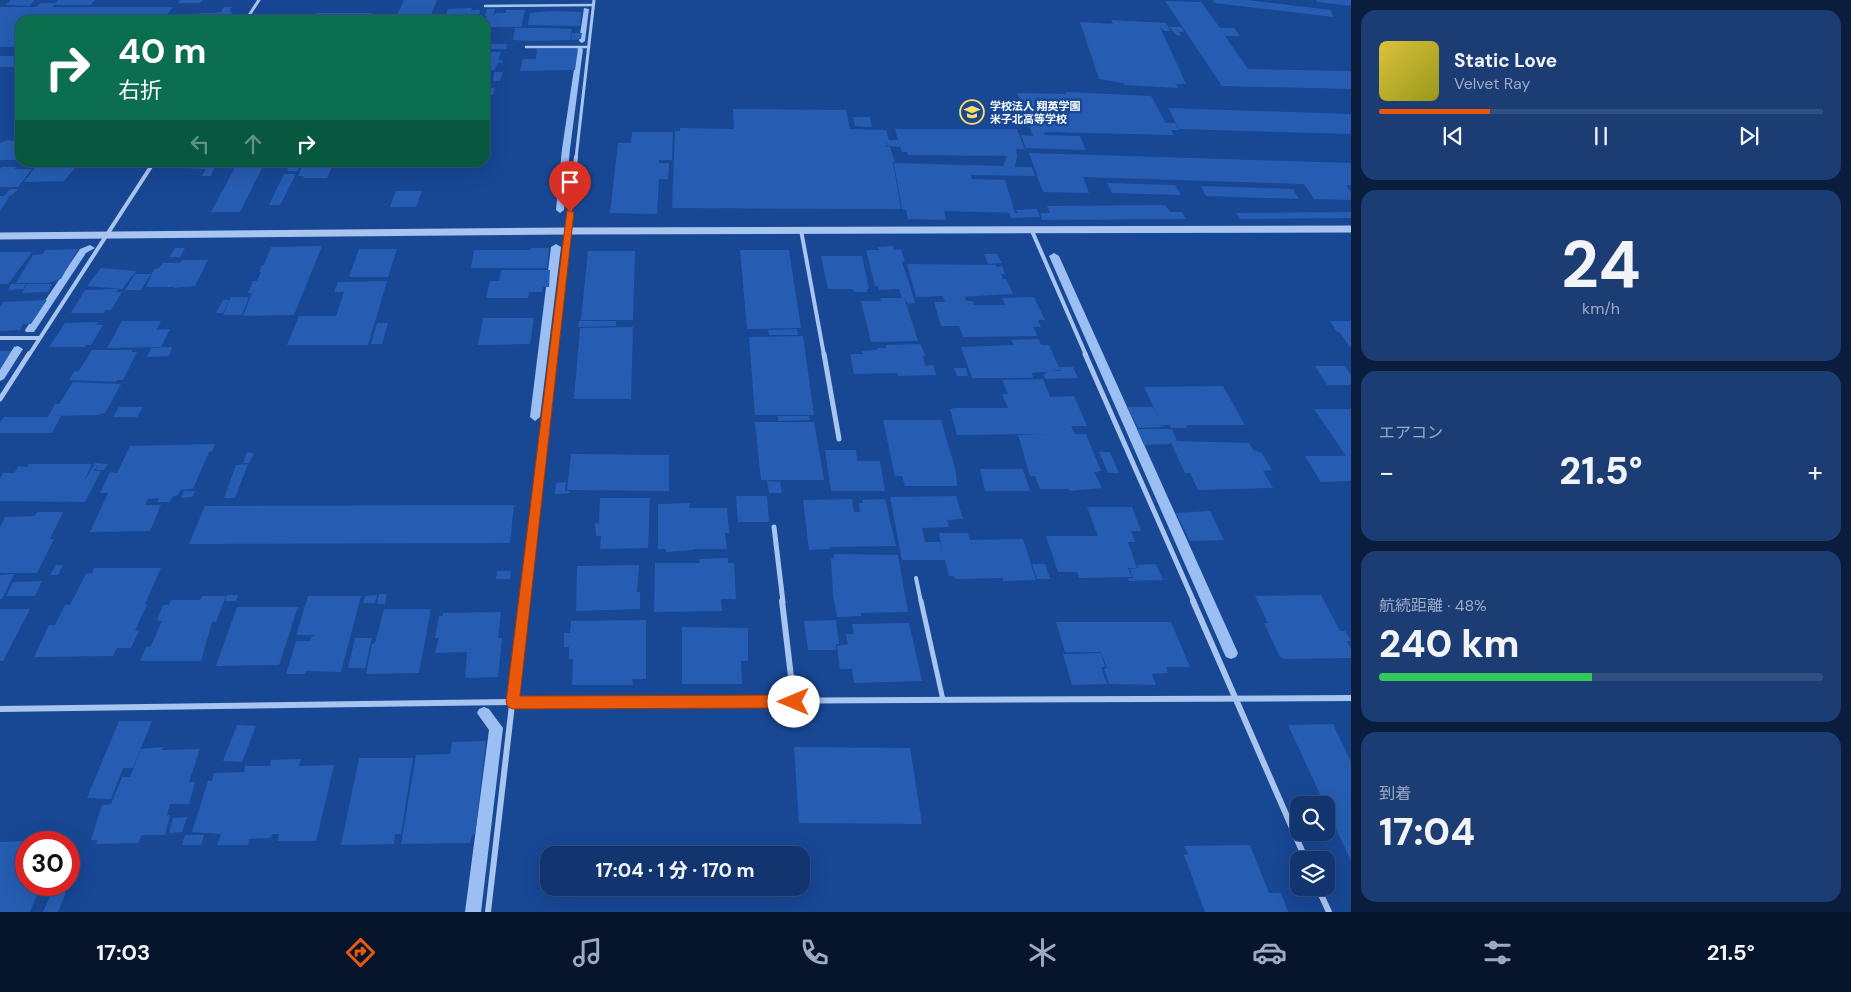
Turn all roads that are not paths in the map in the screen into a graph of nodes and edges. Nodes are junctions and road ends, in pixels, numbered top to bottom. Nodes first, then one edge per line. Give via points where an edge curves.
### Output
1 (259, 0) edge
2 (594, 0) edge
3 (485, 6) dead end
4 (593, 6) junction
5 (249, 15) edge
6 (526, 47) dead end
7 (588, 47) junction
8 (151, 167) edge
9 (1351, 229) edge
10 (801, 230) junction
11 (568, 231) junction
12 (1032, 231) junction
13 (107, 235) junction
14 (0, 236) edge
15 (0, 338) edge
16 (40, 338) junction
17 (0, 400) edge
18 (839, 439) dead end
19 (774, 527) dead end
20 (916, 578) dead end
21 (1351, 698) edge
22 (1237, 700) junction
23 (943, 701) junction
24 (513, 702) junction
25 (794, 702) junction
26 (0, 709) edge
27 (1302, 851) edge
28 (1322, 896) edge
29 (488, 912) edge
30 (1329, 912) edge

1 - 5 street
2 - 4 street
3 - 4 lane
4 - 7 street
6 - 7 lane
7 - 11 street
8 - 13 street
9 - 12 street
10 - 11 street
10 - 12 street
10 - 18 street
11 - 13 street
11 - 24 street
12 - 22 street
13 - 14 street
13 - 16 street
15 - 16 street
16 - 17 street
19 - 25 street
20 - 23 lane
21 - 22 street
22 - 23 street
22 - 27 street
23 - 25 street
24 - 25 street
24 - 26 street
24 - 29 street
28 - 30 street

